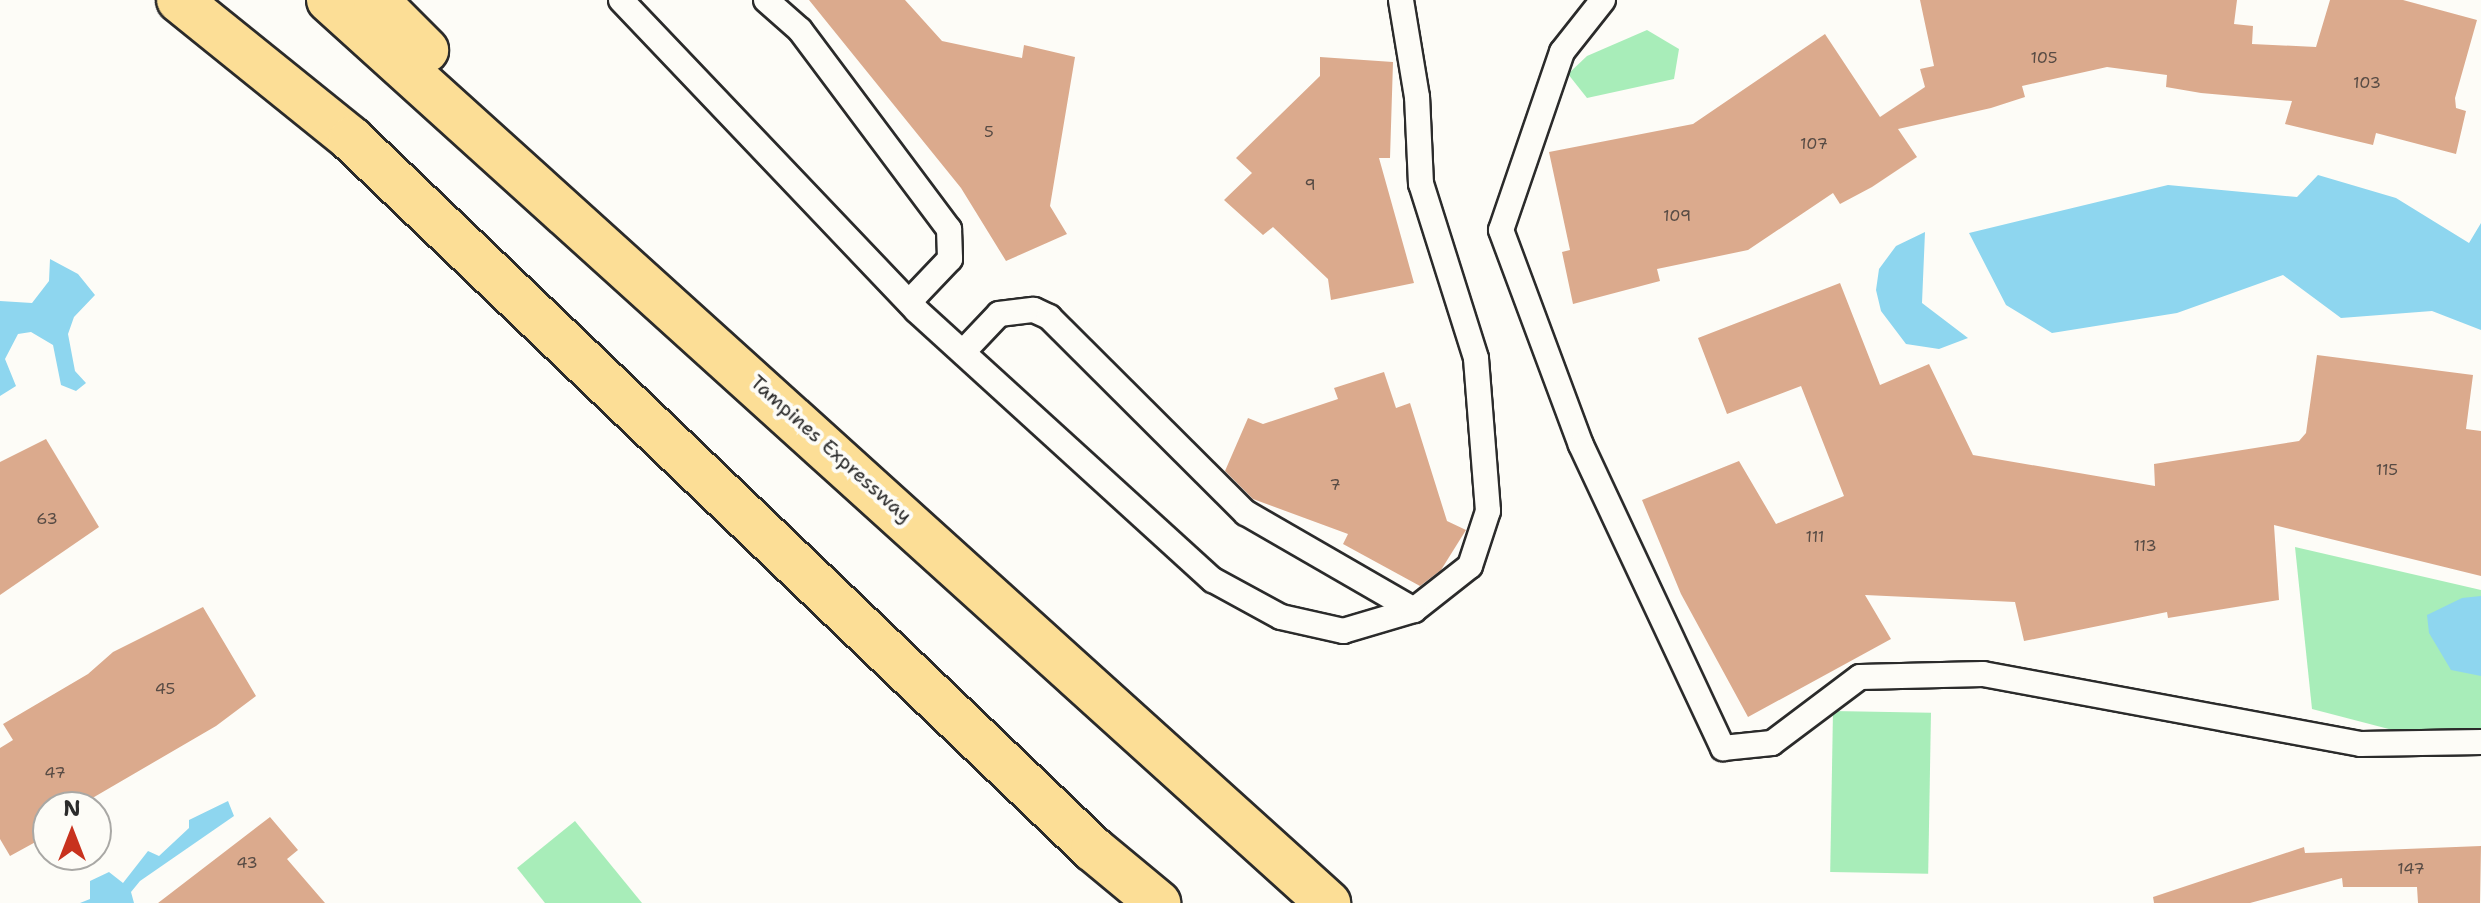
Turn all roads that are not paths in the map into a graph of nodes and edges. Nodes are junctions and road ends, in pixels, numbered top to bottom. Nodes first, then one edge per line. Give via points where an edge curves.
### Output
1 (179, 0) edge
2 (329, 0) edge
3 (376, 0) edge
4 (621, 0) edge
5 (766, 0) edge
6 (1401, 0) edge
7 (1603, 0) edge
8 (909, 302) junction
9 (963, 352) junction
10 (735, 361) junction
11 (1414, 610) junction
12 (2481, 742) edge
13 (1093, 849) junction
14 (1142, 903) edge
15 (1158, 903) edge
16 (1328, 903) edge

1 - 13 highway via 351,139
2 - 10 highway, Tampines Expressway
3 - 10 highway
4 - 8 lane
5 - 8 lane via 800,30 949,229 950,259
6 - 11 lane via 1417,97 1421,184 1476,358 1488,511 1470,566
7 - 12 lane via 1562,52 1501,230 1581,445 1723,748 1772,743 1860,677 1983,674 2361,744
8 - 9 lane
9 - 11 lane via 1213,580 1281,617 1343,631
9 - 11 lane via 999,314 1034,310 1049,317 1246,513
10 - 16 highway, Tampines Expressway
13 - 14 highway
13 - 15 highway

